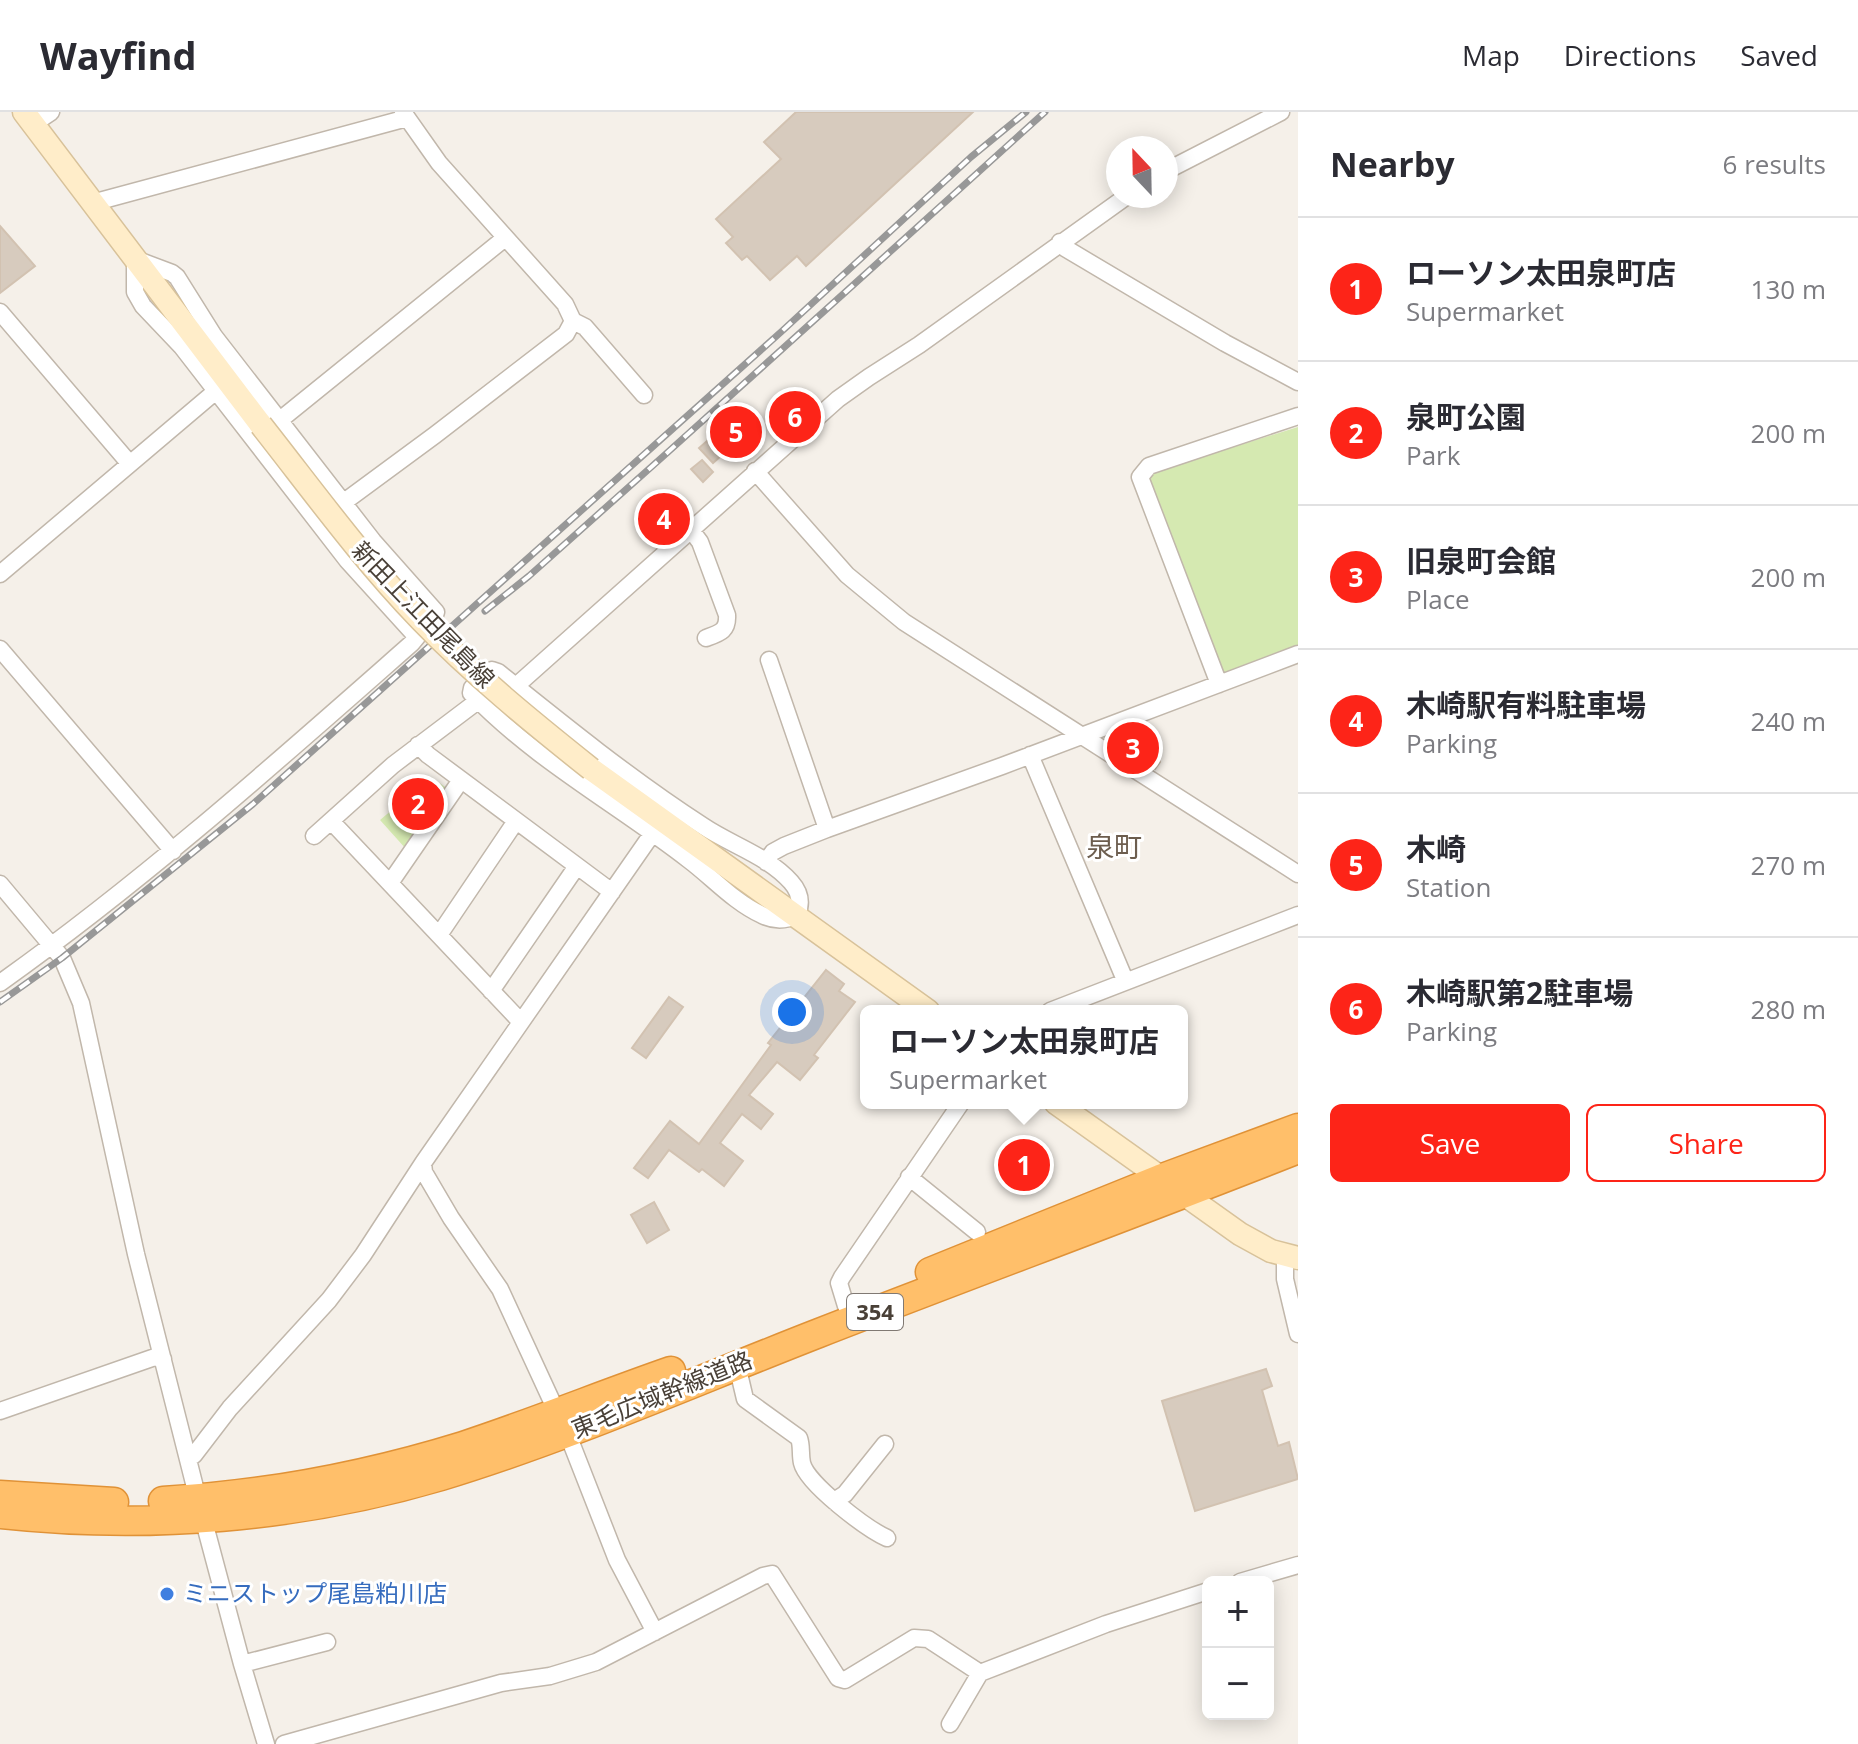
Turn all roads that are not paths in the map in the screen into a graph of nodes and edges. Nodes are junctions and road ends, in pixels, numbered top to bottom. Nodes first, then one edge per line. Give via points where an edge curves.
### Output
1 (1281, 112) edge
2 (405, 115) edge
3 (36, 116) edge
4 (1178, 165) edge
5 (92, 203) junction
6 (1110, 208) edge
7 (505, 238) junction
8 (1060, 242) junction
9 (135, 259) junction
10 (0, 312) edge
11 (573, 321) junction
12 (1298, 382) edge
13 (216, 391) junction
14 (644, 395) dead end
15 (1298, 416) edge
16 (270, 423) junction
17 (130, 464) junction
18 (755, 471) junction
19 (344, 503) junction
20 (317, 522) junction
21 (691, 530) junction
22 (0, 574) edge
23 (416, 636) junction
24 (706, 638) dead end
25 (0, 649) edge
26 (1298, 654) edge
27 (769, 660) dead end
28 (1219, 684) junction
29 (516, 686) junction
30 (479, 700) junction
31 (1080, 736) junction
32 (418, 745) junction
33 (1030, 755) junction
34 (461, 780) junction
35 (331, 821) junction
36 (516, 821) junction
37 (827, 829) junction
38 (652, 834) junction
39 (314, 836) dead end
40 (173, 851) junction
41 (766, 862) junction
42 (577, 866) junction
43 (1298, 874) edge
44 (390, 883) junction
45 (0, 884) edge
46 (612, 892) junction
47 (797, 915) junction
48 (1298, 915) edge
49 (439, 935) junction
50 (53, 946) junction
51 (1125, 980) junction
52 (0, 983) edge
53 (491, 991) junction
54 (920, 1005) edge
55 (1065, 1005) edge
56 (521, 1022) junction
57 (957, 1109) edge
58 (1064, 1109) edge
59 (1298, 1128) edge
60 (1298, 1149) edge
61 (423, 1163) junction
62 (909, 1177) junction
63 (1172, 1186) junction
64 (977, 1232) dead end
65 (1292, 1257) edge
66 (846, 1306) junction
67 (1298, 1334) edge
68 (163, 1359) junction
69 (737, 1365) junction
70 (0, 1411) edge
71 (562, 1423) junction
72 (885, 1444) dead end
73 (188, 1458) junction
74 (0, 1500) edge
75 (834, 1501) junction
76 (200, 1509) junction
77 (887, 1538) dead end
78 (1298, 1565) edge
79 (1260, 1576) edge
80 (1202, 1593) edge
81 (655, 1632) junction
82 (327, 1642) dead end
83 (242, 1664) junction
84 (980, 1673) junction
85 (950, 1724) dead end
86 (266, 1744) edge
87 (284, 1744) edge

1 - 4 street
2 - 5 street
2 - 7 street
3 - 5 main road, 新田上江田尾島線
5 - 9 main road, 新田上江田尾島線
6 - 8 street
7 - 11 street via 565,304
7 - 16 street
8 - 12 street
8 - 18 street via 838,399
9 - 13 street via 135,292 143,306
9 - 16 main road, 新田上江田尾島線
9 - 16 street via 177,277
10 - 17 street
11 - 14 street via 585,327
11 - 19 street via 566,334
13 - 17 street
13 - 20 street
15 - 28 street via 1149,466 1140,477
16 - 19 street
16 - 47 main road, 新田上江田尾島線, bridge via 359,550 424,623 501,696 591,769
17 - 22 street
18 - 21 street
18 - 31 street via 847,575 893,613
19 - 20 street
19 - 23 street via 436,612
20 - 23 street
21 - 24 street via 727,615 723,631
21 - 29 street
23 - 40 street
25 - 40 street
26 - 28 street
27 - 37 street
28 - 31 street
29 - 30 street via 492,670 472,688
29 - 41 street via 704,827
30 - 32 street
30 - 38 street via 529,745
31 - 33 street
31 - 43 street
32 - 34 street
32 - 35 street
33 - 37 street
33 - 51 street
34 - 36 street
34 - 44 street
35 - 39 street
35 - 44 street
36 - 42 street
36 - 49 street
37 - 41 street via 784,846
38 - 46 street
38 - 47 street via 768,918
40 - 50 street
41 - 47 street via 797,891
42 - 46 street
42 - 53 street
44 - 49 street
45 - 50 street
46 - 56 street
47 - 54 main road, 新田上江田尾島線
48 - 51 street
49 - 53 street
50 - 52 street
50 - 68 street via 81,1003
51 - 55 street
53 - 56 street
56 - 61 street
57 - 62 street
58 - 63 main road
59 - 63 highway, 東毛広域幹線道路 / 354
60 - 63 highway, 東毛広域幹線道路 / 354
61 - 71 street via 451,1218 500,1289
61 - 73 street via 329,1300
62 - 64 street
62 - 66 street via 839,1283
63 - 65 main road via 1240,1234
63 - 66 highway, 東毛広域幹線道路 / 354
63 - 69 highway, 東毛広域幹線道路 / 354
65 - 67 street via 1285,1279
66 - 71 highway, 東毛広域幹線道路 / 354
68 - 70 street via 155,1357
68 - 73 street
69 - 71 highway, 東毛広域幹線道路 / 354 via 654,1398
69 - 75 street via 745,1399 799,1438 804,1468
71 - 76 highway, 東毛広域幹線道路 / 354 via 439,1477 370,1494 291,1508
71 - 81 street via 617,1560
72 - 75 street
73 - 76 street
74 - 76 highway, 東毛広域幹線道路 / 354
75 - 77 street
76 - 83 street
78 - 79 street
80 - 84 street
81 - 84 street via 772,1574 838,1678 845,1680 921,1637
81 - 87 street via 596,1662 550,1676 501,1683
82 - 83 street
83 - 86 street
84 - 85 street

